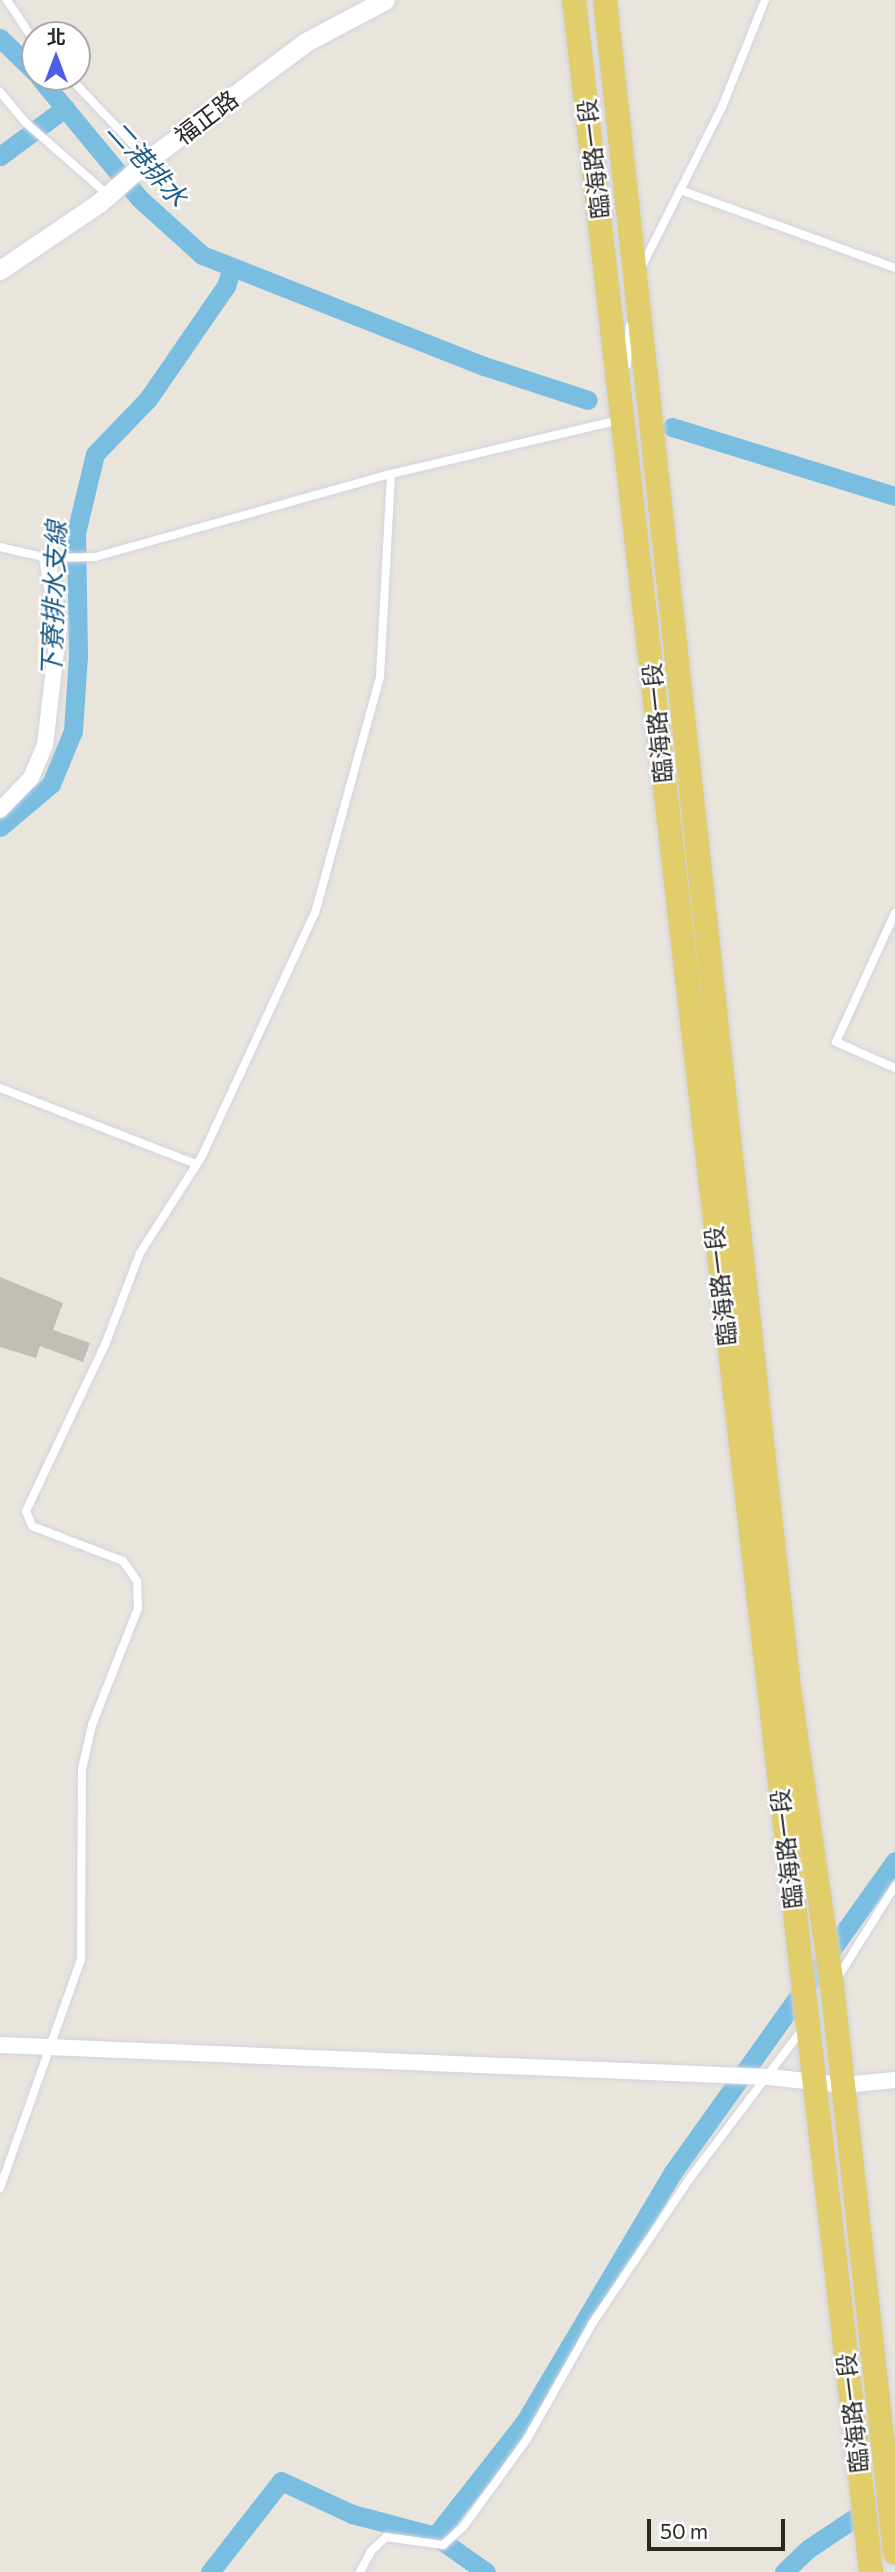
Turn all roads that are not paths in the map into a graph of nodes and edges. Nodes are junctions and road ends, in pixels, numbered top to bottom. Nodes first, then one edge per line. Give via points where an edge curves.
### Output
1 (6, 0) edge
2 (385, 0) edge
3 (574, 0) edge
4 (605, 0) edge
5 (765, 0) edge
6 (21, 21) edge
7 (81, 91) edge
8 (0, 92) edge
9 (145, 163) junction
10 (680, 190) junction
11 (111, 193) junction
12 (895, 268) edge
13 (0, 270) edge
14 (633, 285) junction
15 (623, 419) junction
16 (391, 474) junction
17 (0, 547) edge
18 (47, 558) junction
19 (0, 810) edge
20 (895, 913) edge
21 (892, 925) edge
22 (895, 1068) edge
23 (0, 1088) edge
24 (196, 1164) junction
25 (895, 1886) edge
26 (816, 1998) junction
27 (0, 2046) edge
28 (53, 2048) junction
29 (769, 2077) junction
30 (895, 2080) edge
31 (812, 2081) junction
32 (843, 2085) junction
33 (0, 2188) edge
34 (891, 2479) edge
35 (895, 2553) edge
36 (359, 2572) edge
37 (871, 2572) edge

1 - 6 lane
2 - 9 street, 福正路 via 306,42
3 - 15 main road, 臨海路一段
4 - 14 main road, 臨海路一段
5 - 10 lane via 722,107
7 - 9 lane
8 - 11 lane via 25,122
9 - 11 street, 福正路
10 - 12 lane
10 - 14 lane
11 - 13 street, 福正路
14 - 15 lane
14 - 26 main road, 臨海路一段 via 791,1701
15 - 16 lane
15 - 26 main road, 臨海路一段
16 - 18 lane via 95,557
16 - 24 lane via 380,677 329,874 316,913
17 - 18 lane
18 - 19 street via 59,626 45,745 31,778
20 - 21 lane
21 - 22 lane via 836,1042
23 - 24 lane
24 - 28 lane via 140,1253 106,1345 26,1511 32,1526 123,1561 137,1581 138,1608 92,1725 82,1769 81,1959
25 - 26 lane
26 - 29 lane
26 - 31 main road, 臨海路一段
26 - 32 main road, 臨海路一段
27 - 28 street
28 - 29 street
28 - 33 lane
29 - 31 street
29 - 36 lane via 690,2178 592,2324 527,2440 464,2526 443,2545 386,2537
30 - 32 street
31 - 32 street
31 - 37 main road, 臨海路一段
32 - 34 main road, 臨海路一段
34 - 35 main road, 臨海路一段

